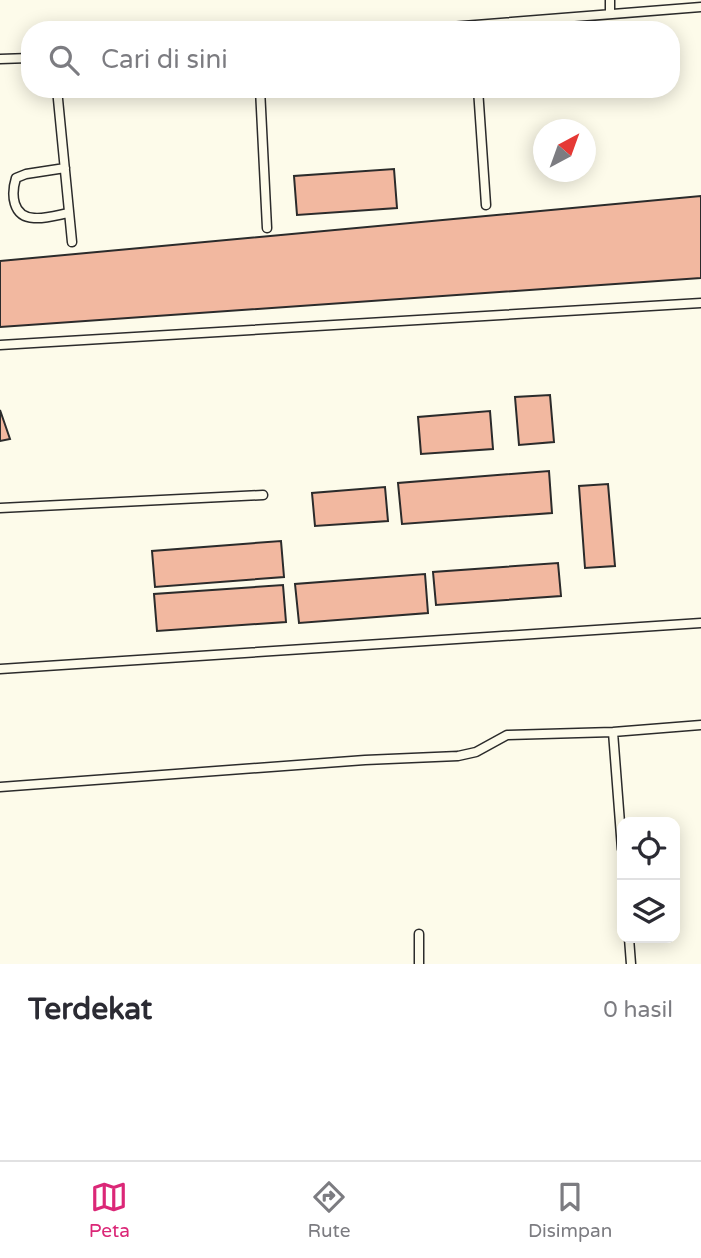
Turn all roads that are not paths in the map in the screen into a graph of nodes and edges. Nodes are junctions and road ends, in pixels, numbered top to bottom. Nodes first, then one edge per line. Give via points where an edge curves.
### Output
1 (610, 0) edge
2 (701, 7) edge
3 (610, 14) junction
4 (542, 21) edge
5 (21, 58) edge
6 (0, 59) edge
7 (58, 98) edge
8 (260, 98) edge
9 (479, 98) edge
10 (65, 168) junction
11 (486, 205) dead end
12 (68, 213) junction
13 (267, 228) dead end
14 (72, 242) dead end
15 (701, 303) edge
16 (0, 345) edge
17 (263, 495) dead end
18 (0, 508) edge
19 (701, 623) edge
20 (0, 669) edge
21 (701, 724) edge
22 (613, 732) junction
23 (0, 787) edge
24 (620, 817) edge
25 (419, 934) dead end
26 (629, 943) edge
27 (419, 964) edge
28 (631, 964) edge

1 - 3 lane
2 - 3 lane
3 - 4 lane
5 - 6 lane
7 - 10 lane
8 - 13 lane
9 - 11 lane
10 - 12 lane
10 - 12 lane via 16,178 12,191 15,206 33,219
12 - 14 lane
15 - 16 lane
17 - 18 lane
19 - 20 lane
21 - 22 lane
22 - 23 lane via 507,735 458,756
22 - 24 lane
25 - 27 lane
26 - 28 lane

